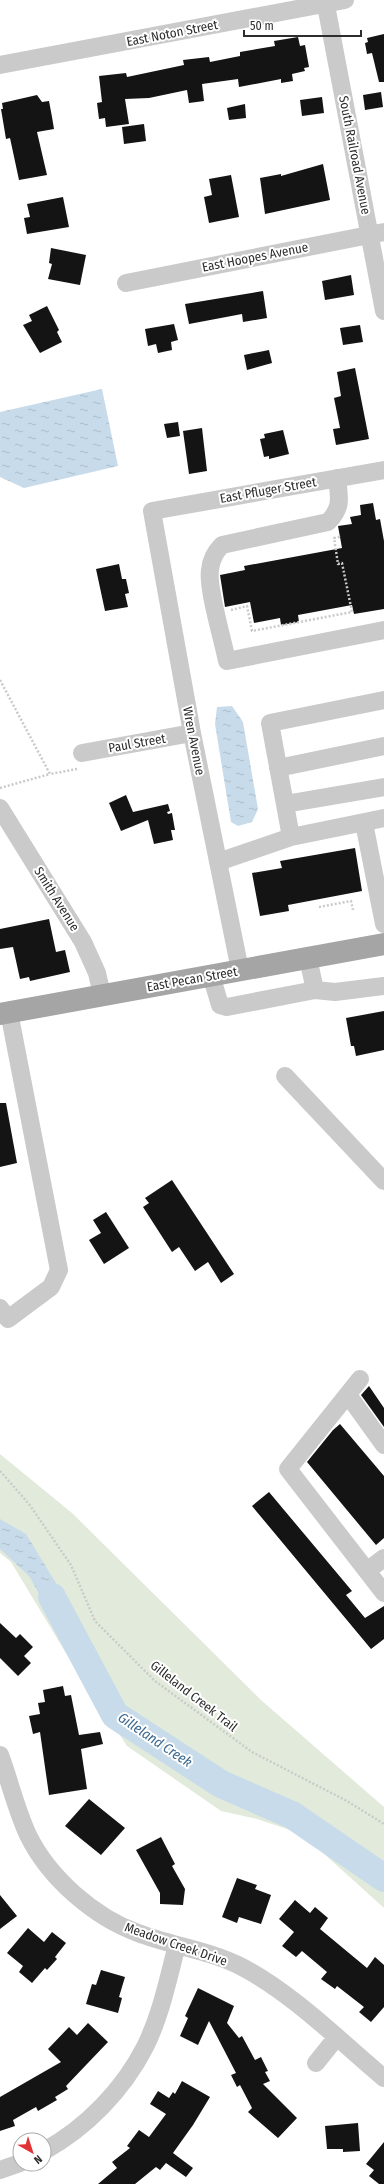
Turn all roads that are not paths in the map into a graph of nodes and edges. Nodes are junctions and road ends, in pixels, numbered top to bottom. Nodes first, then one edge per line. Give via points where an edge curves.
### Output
1 (345, 0) edge
2 (326, 2) edge
3 (0, 65) edge
4 (377, 233) edge
5 (126, 283) dead end
6 (384, 311) edge
7 (384, 470) edge
8 (337, 478) junction
9 (152, 511) joint
10 (384, 630) edge
11 (384, 700) edge
12 (192, 734) junction
13 (384, 746) edge
14 (82, 753) dead end
15 (278, 768) junction
16 (384, 787) edge
17 (285, 804) junction
18 (0, 808) edge
19 (384, 818) edge
20 (364, 822) junction
21 (291, 837) junction
22 (218, 862) junction
23 (384, 924) edge
24 (384, 944) edge
25 (308, 958) junction
26 (240, 970) junction
27 (211, 975) junction
28 (384, 986) edge
29 (315, 990) junction
30 (102, 995) junction
31 (5, 1013) edge
32 (285, 1076) dead end
33 (384, 1181) edge
34 (0, 1308) edge
35 (360, 1379) dead end
36 (348, 1395) junction
37 (384, 1445) edge
38 (384, 1558) edge
39 (367, 1571) junction
40 (384, 1593) edge
41 (0, 1755) edge
42 (177, 1945) junction
43 (336, 2038) junction
44 (316, 2063) dead end
45 (384, 2078) edge
46 (52, 2147) edge
47 (12, 2166) edge
48 (0, 2170) edge

1 - 2 street, East Noton Street
2 - 3 street, East Noton Street
2 - 4 street, South Railroad Avenue
4 - 5 street, East Hoopes Avenue
4 - 6 street, South Railroad Avenue
7 - 8 street, East Pfluger Street
8 - 9 street, East Pfluger Street
8 - 10 street via 339,505 336,514 328,522 222,545 214,553 210,571 227,661
9 - 12 street, Wren Avenue
11 - 15 street via 270,723
12 - 14 street, Paul Street
12 - 22 street, Wren Avenue
13 - 15 street
15 - 17 street
16 - 17 street
17 - 21 street
18 - 30 street, Smith Avenue via 83,942 97,973
19 - 20 street
20 - 21 street
20 - 23 street
21 - 22 street
22 - 26 street, Wren Avenue
24 - 25 main road, East Pecan Street
25 - 26 main road, East Pecan Street
25 - 29 street
26 - 27 main road, East Pecan Street
27 - 29 street via 220,1005 227,1007
27 - 30 main road, East Pecan Street
28 - 29 street via 335,992
30 - 31 main road, East Pecan Street
31 - 34 street via 59,1270 50,1287 8,1319
32 - 33 street
35 - 36 street
36 - 37 street
36 - 39 street via 288,1469
38 - 39 street
39 - 40 street
41 - 42 street, Meadow Creek Drive via 28,1836 60,1879 108,1919 138,1933
42 - 43 street, Meadow Creek Drive via 241,1966 272,1984
42 - 46 street via 160,2008 145,2047 117,2090 93,2115
43 - 44 street
43 - 45 street, Meadow Creek Drive
47 - 48 street

